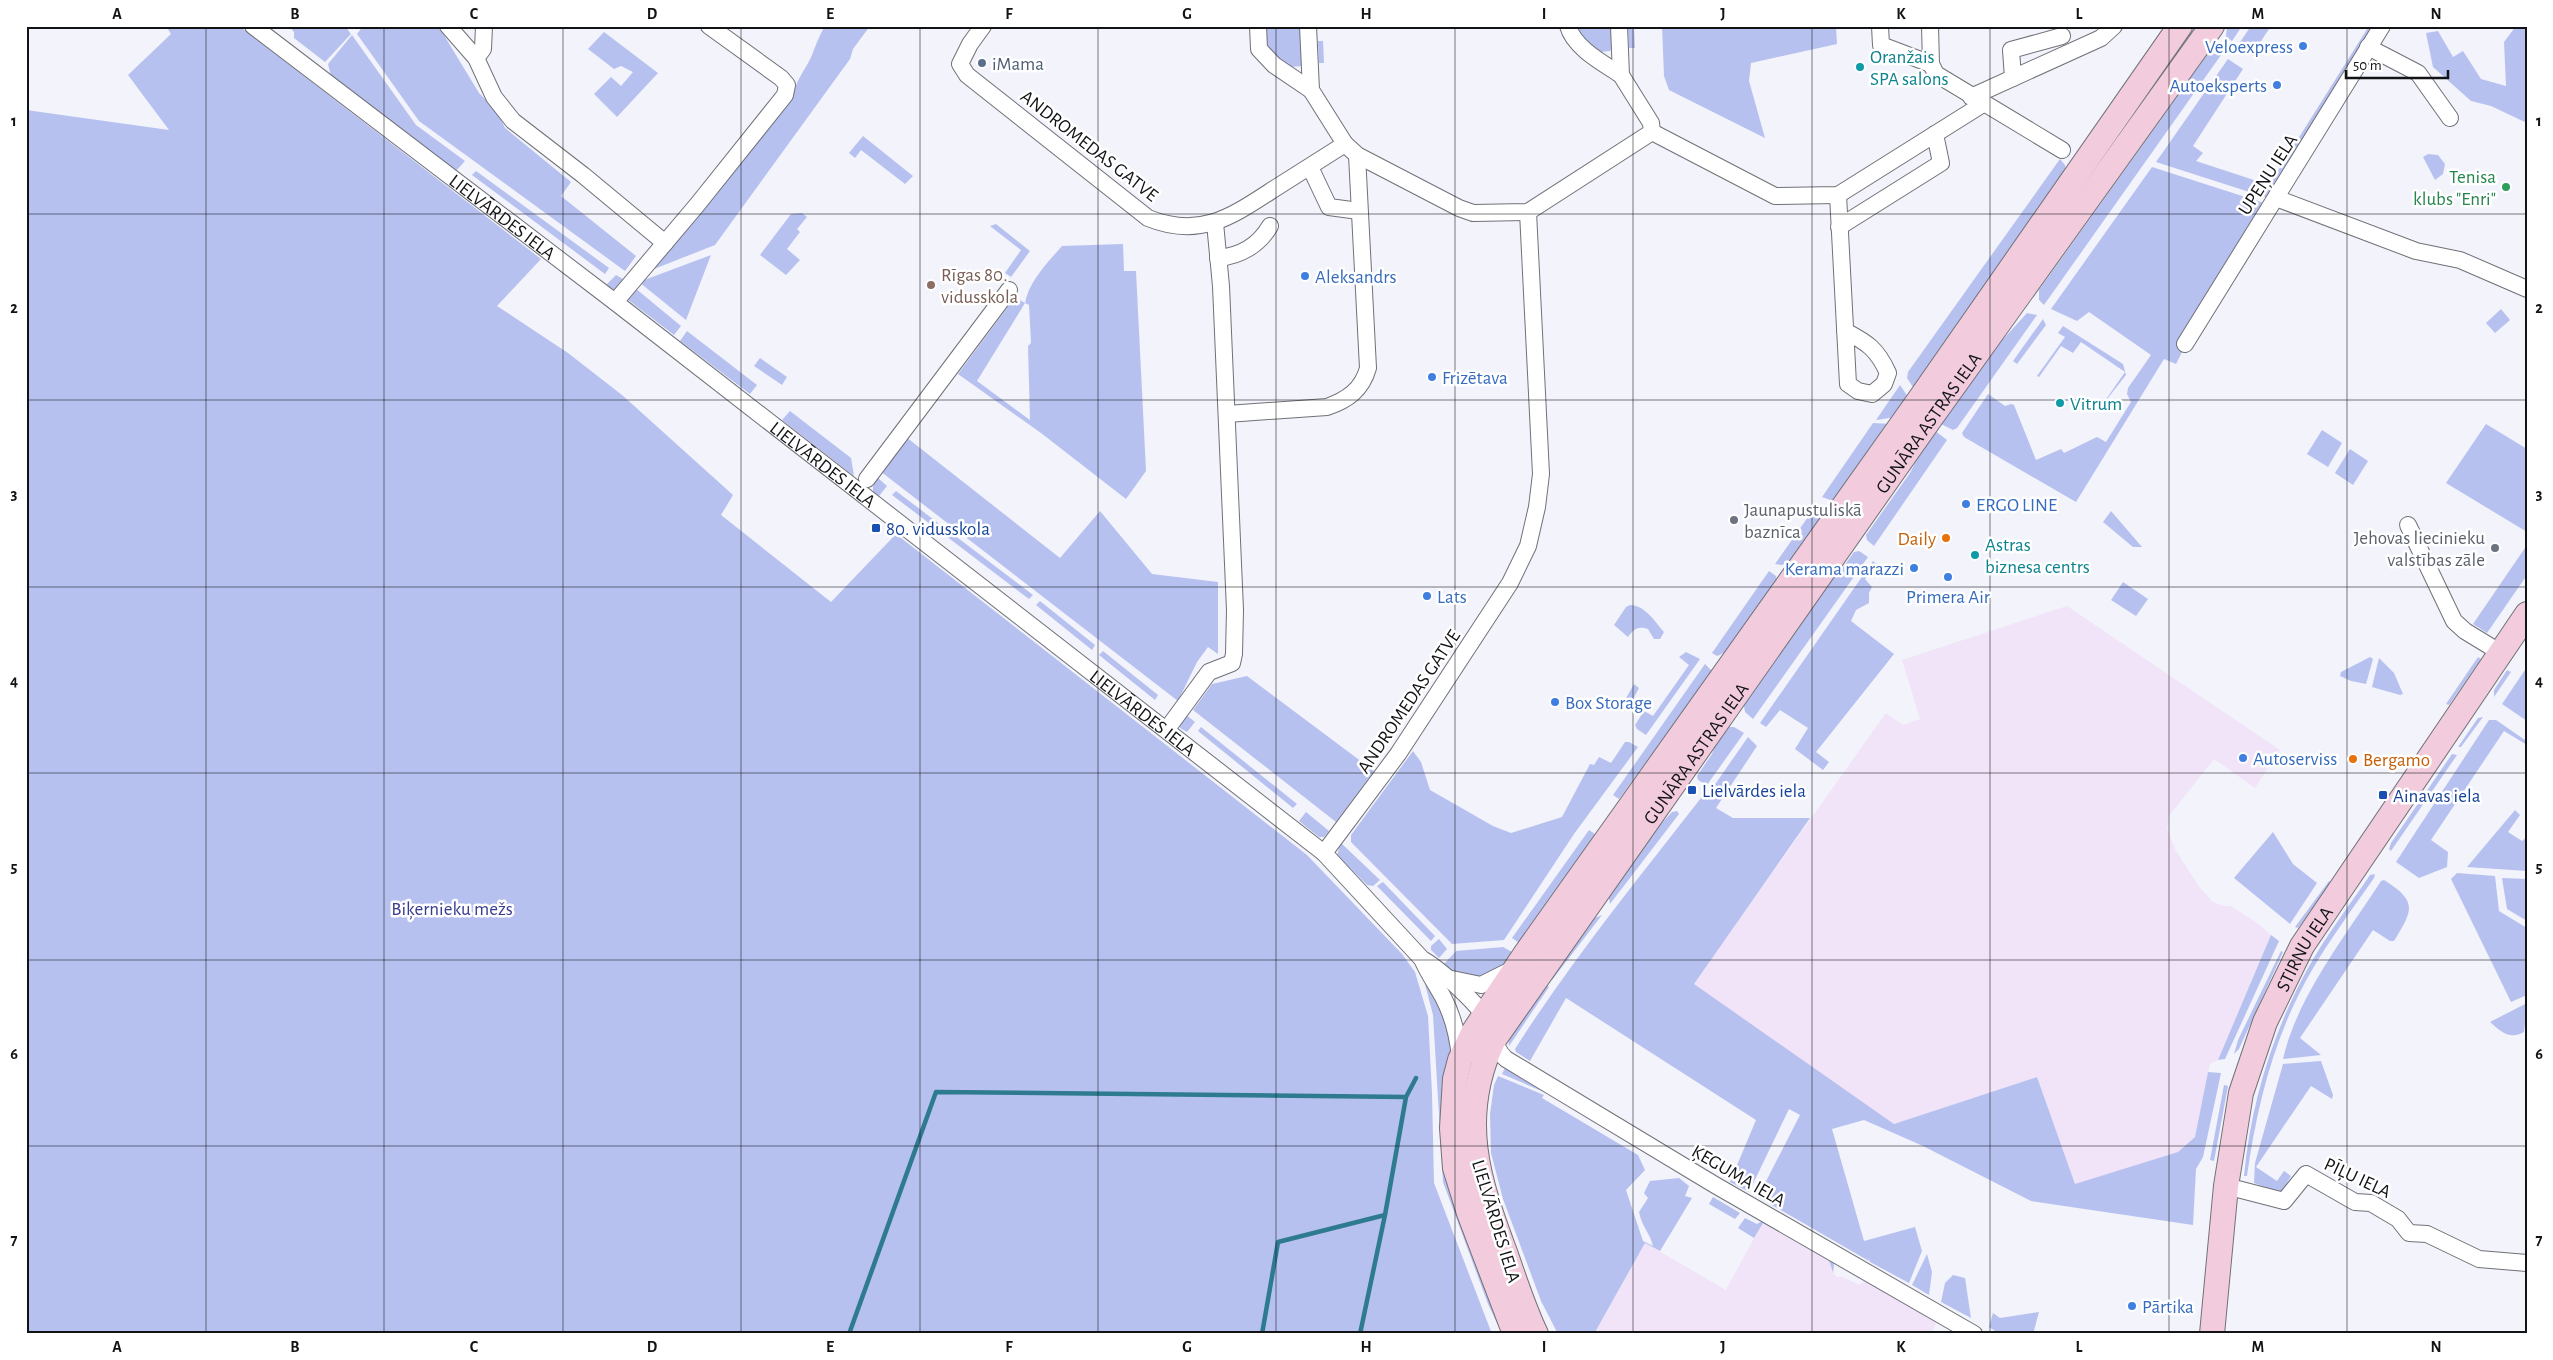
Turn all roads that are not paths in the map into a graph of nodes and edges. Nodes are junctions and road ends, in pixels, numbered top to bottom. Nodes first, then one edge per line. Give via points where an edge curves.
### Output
1 (254, 26) edge
2 (448, 26) edge
3 (484, 26) edge
4 (709, 26) edge
5 (983, 26) edge
6 (1258, 26) edge
7 (1308, 26) edge
8 (1568, 26) edge
9 (1619, 26) edge
10 (1880, 26) edge
11 (1930, 26) edge
12 (2114, 26) edge
13 (2180, 26) edge
14 (2212, 26) edge
15 (2382, 26) edge
16 (2062, 36) dead end
17 (2368, 48) junction
18 (476, 58) junction
19 (1932, 64) junction
20 (1621, 75) junction
21 (2013, 78) junction
22 (1311, 90) junction
23 (1977, 100) junction
24 (2450, 118) dead end
25 (1652, 132) junction
26 (1935, 134) junction
27 (1345, 144) junction
28 (2062, 150) dead end
29 (1357, 156) junction
30 (2085, 164) junction
31 (1310, 167) junction
32 (2105, 176) junction
33 (1866, 177) junction
34 (1838, 196) junction
35 (2276, 198) junction
36 (1876, 204) junction
37 (1359, 211) junction
38 (1528, 212) junction
39 (1215, 224) junction
40 (1270, 226) dead end
41 (1839, 227) junction
42 (665, 243) junction
43 (1218, 258) junction
44 (2527, 289) edge
45 (1009, 290) dead end
46 (615, 302) junction
47 (1845, 331) dead end
48 (2185, 344) dead end
49 (1227, 414) junction
50 (867, 479) dead end
51 (2408, 525) dead end
52 (2527, 614) edge
53 (2500, 653) junction
54 (1167, 728) junction
55 (1324, 853) junction
56 (1571, 909) junction
57 (1422, 959) junction
58 (1517, 966) junction
59 (1445, 978) junction
60 (1443, 996) junction
61 (1484, 1029) junction
62 (1460, 1060) junction
63 (2226, 1186) junction
64 (2527, 1262) edge
65 (1515, 1334) edge
66 (1536, 1334) edge
67 (1974, 1334) edge
68 (2212, 1334) edge

1 - 46 street, LIELVĀRDES IELA
2 - 18 street
3 - 18 street via 483,49
4 - 42 street via 782,78 786,95
5 - 39 street, ANDROMEDAS GATVE via 960,64 967,75 1148,218 1168,226
6 - 22 street via 1259,49 1274,65
7 - 22 street
8 - 20 street via 1573,38
9 - 20 street
10 - 19 street via 1881,45
11 - 19 street
12 - 21 street via 2101,38
13 - 30 main road, GUNĀRA ASTRAS IELA
14 - 32 main road, GUNĀRA ASTRAS IELA
15 - 17 street, UPEŅU IELA
16 - 21 street via 2011,50
17 - 24 street via 2418,73
17 - 35 street, UPEŅU IELA
18 - 42 street via 494,97 512,121
19 - 23 street via 1936,74
20 - 25 street via 1650,123
21 - 23 street
22 - 27 street
23 - 26 street
23 - 28 street
25 - 34 street via 1775,196
25 - 38 street
26 - 33 street
26 - 36 street via 1941,163
27 - 29 street
27 - 31 street, ANDROMEDAS GATVE
29 - 37 street
29 - 38 street via 1473,213
30 - 32 main road
30 - 56 main road, GUNĀRA ASTRAS IELA
31 - 37 street via 1329,207
31 - 39 street, ANDROMEDAS GATVE via 1232,217
32 - 56 main road, GUNĀRA ASTRAS IELA
33 - 34 street
33 - 36 street
34 - 41 street
35 - 44 street via 2416,251 2460,260
35 - 48 street, UPEŅU IELA
36 - 41 street
37 - 49 street via 1368,368 1365,380 1342,402 1327,407
38 - 55 street, ANDROMEDAS GATVE via 1542,474 1528,546 1510,583 1453,672
39 - 43 street
40 - 43 street via 1262,239 1234,256
41 - 47 street
42 - 46 street
43 - 49 street
45 - 50 street
46 - 54 street, LIELVĀRDES IELA
49 - 54 street via 1234,654 1232,663 1209,672
51 - 53 street via 2454,621
52 - 53 main road, STIRNU IELA
53 - 63 main road, STIRNU IELA via 2302,946 2265,1022 2241,1093
54 - 55 street, LIELVĀRDES IELA
55 - 57 street, LIELVĀRDES IELA
56 - 58 main road, GUNĀRA ASTRAS IELA
56 - 61 main road, GUNĀRA ASTRAS IELA
57 - 59 street, LIELVĀRDES IELA via 1435,966
57 - 60 street, LIELVĀRDES IELA
58 - 59 street, GUNĀRA ASTRAS IELA via 1481,985
58 - 61 main road, GUNĀRA ASTRAS IELA
59 - 61 street, LIELVĀRDES IELA
60 - 61 street
60 - 62 street, LIELVĀRDES IELA via 1457,1034
61 - 62 main road, LIELVĀRDES IELA
61 - 66 main road, LIELVĀRDES IELA via 1473,1140 1490,1212
61 - 67 street, ĶEGUMA IELA via 1502,1055 1514,1064 1715,1185
62 - 65 main road, LIELVĀRDES IELA via 1455,1079 1452,1128 1455,1168 1468,1213
63 - 64 street, PĪĻU IELA via 2284,1201 2306,1174 2355,1202 2371,1203 2398,1219 2417,1221 2427,1234 2479,1259
63 - 68 main road, STIRNU IELA

